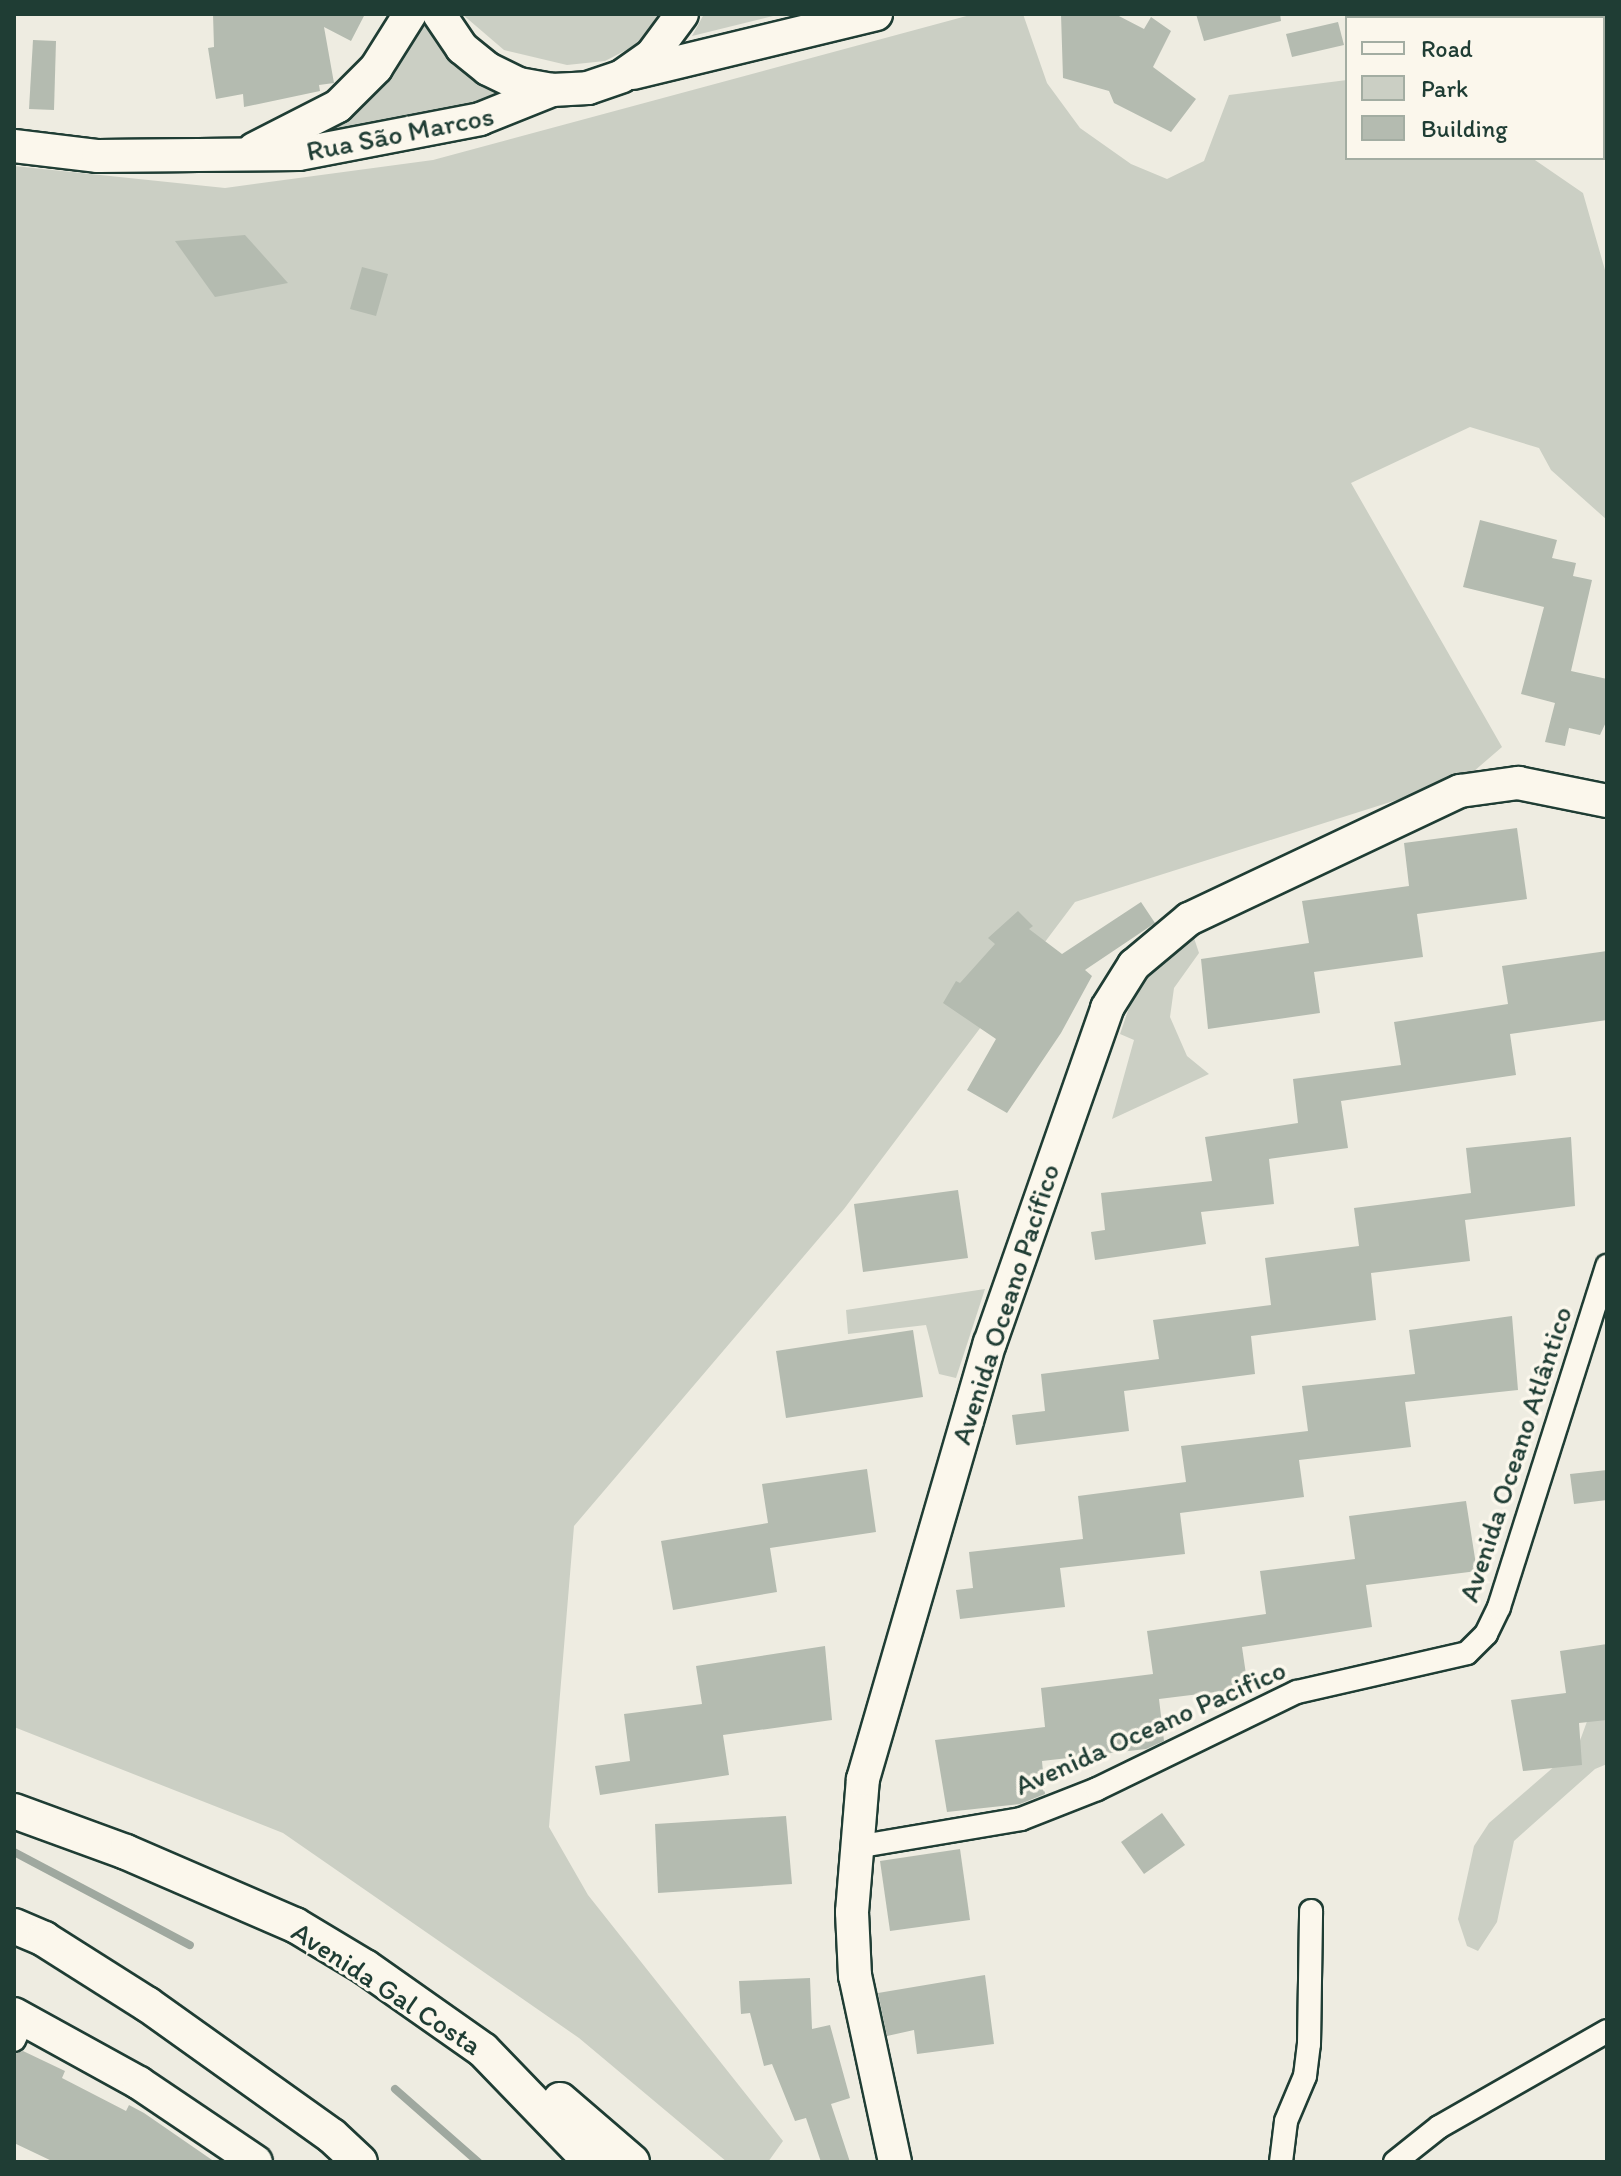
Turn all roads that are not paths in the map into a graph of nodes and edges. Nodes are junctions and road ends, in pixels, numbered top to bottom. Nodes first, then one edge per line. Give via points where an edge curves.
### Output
1 (410, 14) edge
2 (439, 14) edge
3 (682, 14) edge
4 (876, 14) edge
5 (622, 76) junction
6 (552, 90) junction
7 (14, 146) edge
8 (244, 154) junction
9 (1607, 801) edge
10 (1607, 1266) edge
11 (1467, 1653) joint
12 (14, 1811) edge
13 (856, 1847) junction
14 (1311, 1911) dead end
15 (14, 1926) edge
16 (17, 2024) edge
17 (1607, 2031) edge
18 (483, 2050) junction
19 (256, 2162) edge
20 (360, 2162) edge
21 (591, 2162) edge
22 (632, 2162) edge
23 (895, 2162) edge
24 (1281, 2162) edge
25 (1395, 2162) edge

1 - 8 street, Rua São Marcos via 376,68 338,106
2 - 6 street via 462,48 488,69 519,84
3 - 5 street via 651,56
4 - 5 street
5 - 6 street via 588,88
6 - 8 street, Rua São Marcos via 480,119 344,149
7 - 8 street, Rua São Marcos via 98,156
9 - 13 street, Avenida Oceano Pacífico via 1518,783 1460,791 1189,919 1134,965 1107,1008 990,1343 884,1697 863,1779
10 - 11 street, Avenida Oceano Atlântico via 1499,1607 1486,1634
11 - 13 street, Avenida Oceano Pacifico via 1297,1692 1097,1789 1021,1819
12 - 18 main road, Avenida Gal Costa via 126,1852 295,1925
13 - 23 street, Avenida Oceano Pacífico via 855,1976
14 - 24 street via 1307,2060 1286,2121
15 - 20 main road via 147,2004 332,2136
16 - 19 street via 139,2083
17 - 25 street via 1439,2127
18 - 21 main road, Avenida Gal Costa
18 - 22 main road via 522,2068

